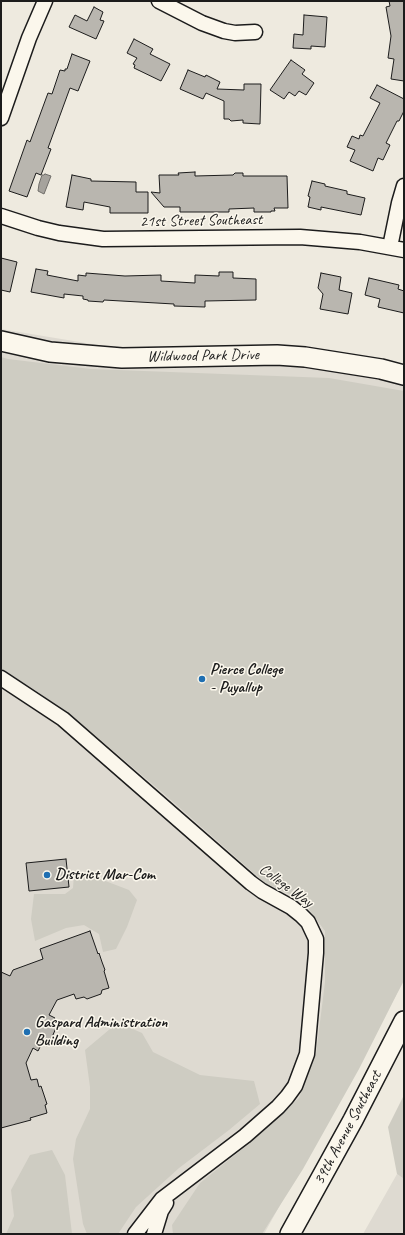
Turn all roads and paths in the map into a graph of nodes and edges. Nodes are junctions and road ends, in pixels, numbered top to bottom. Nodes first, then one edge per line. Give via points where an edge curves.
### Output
1 (45, 1) edge
2 (159, 1) edge
3 (255, 32) dead end
4 (1, 118) edge
5 (404, 186) edge
6 (1, 216) edge
7 (397, 248) edge
8 (1, 341) edge
9 (404, 375) edge
10 (1, 678) edge
11 (404, 1021) edge
12 (177, 1186) junction
13 (135, 1234) edge
14 (154, 1234) edge
15 (290, 1234) edge

1 - 4 street
2 - 3 street via 218,29 235,33
5 - 7 street via 399,203
6 - 7 street, 21st Street Southeast via 59,233 103,239 300,237
8 - 9 street, Wildwood Park Drive via 50,352 122,358 277,355 305,357
10 - 12 street, College Way via 63,718 251,883 301,915 308,922 316,938 306,1054 295,1086 278,1107 245,1136
11 - 15 street, 39th Avenue Southeast via 354,1120
12 - 13 street, College Way via 162,1199
12 - 14 street via 161,1211

